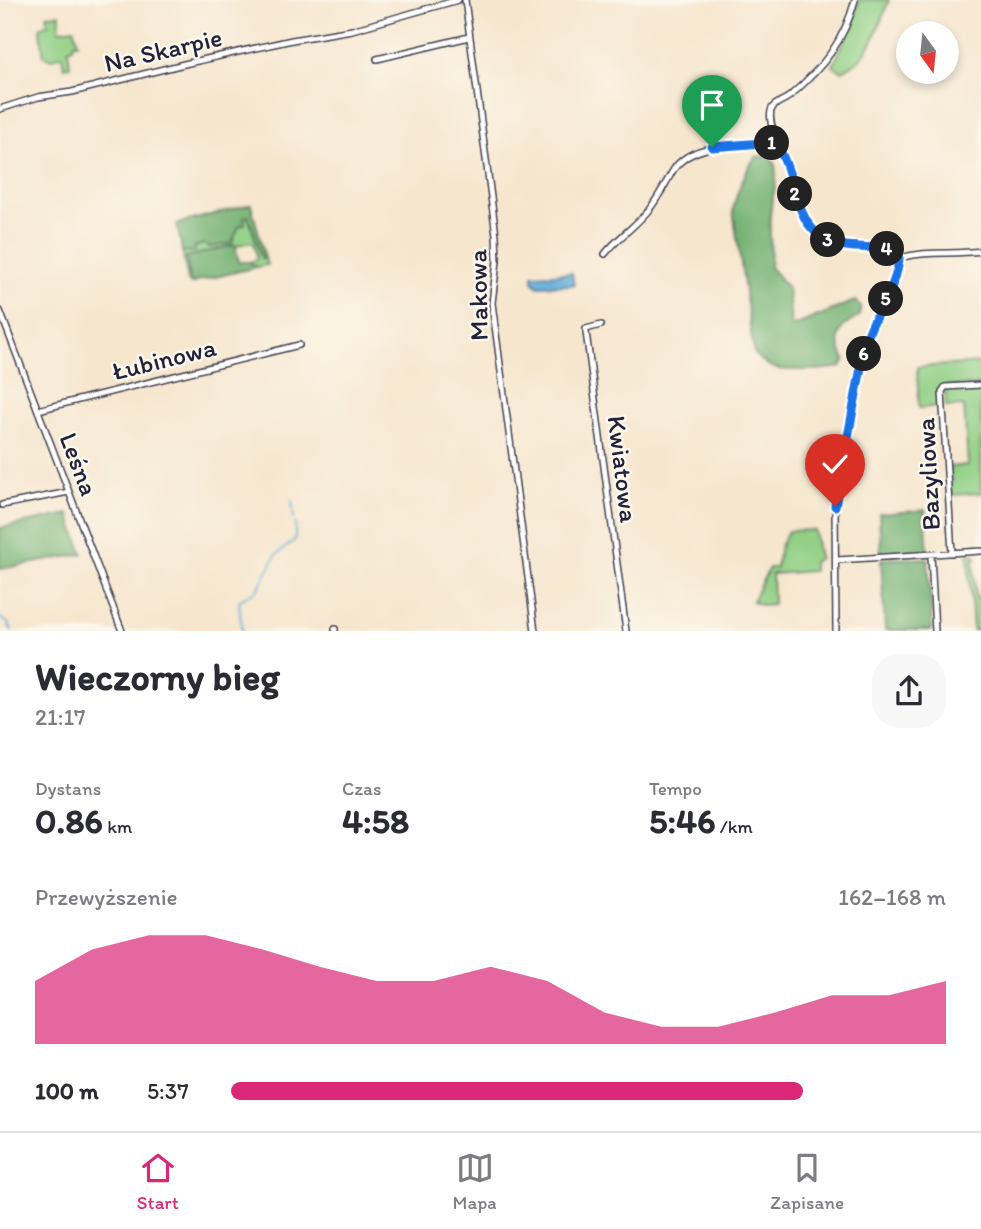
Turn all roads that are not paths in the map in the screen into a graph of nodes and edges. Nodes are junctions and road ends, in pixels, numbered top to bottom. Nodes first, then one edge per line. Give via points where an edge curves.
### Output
1 (458, 0) edge
2 (465, 0) edge
3 (855, 0) edge
4 (469, 37) junction
5 (377, 59) dead end
6 (0, 109) edge
7 (776, 142) junction
8 (981, 251) edge
9 (605, 254) dead end
10 (899, 258) junction
11 (0, 311) edge
12 (601, 325) dead end
13 (299, 345) dead end
14 (981, 385) edge
15 (38, 410) junction
16 (69, 492) junction
17 (2, 505) dead end
18 (981, 551) edge
19 (952, 553) junction
20 (931, 555) junction
21 (837, 560) junction
22 (122, 631) edge
23 (535, 631) edge
24 (625, 631) edge
25 (836, 631) edge
26 (935, 631) edge

1 - 6 street, Na Skarpie via 352,30 184,64
2 - 4 street, Makowa
3 - 7 street via 848,25 830,57 773,106
4 - 5 street
4 - 23 street, Makowa via 496,234 492,303
7 - 9 street via 701,149 682,160 649,210
7 - 10 street via 800,210 815,232 847,246 890,249
8 - 10 street
10 - 21 street via 866,341 837,493
11 - 15 street, Leśna
12 - 24 street, Kwiatowa via 586,332
13 - 15 street, Łubinowa
14 - 19 street, Bazyliowa via 945,387 942,392
15 - 16 street, Leśna
16 - 17 street
16 - 22 street, Leśna
18 - 19 street
19 - 20 street
20 - 21 street
20 - 26 street
21 - 25 street

